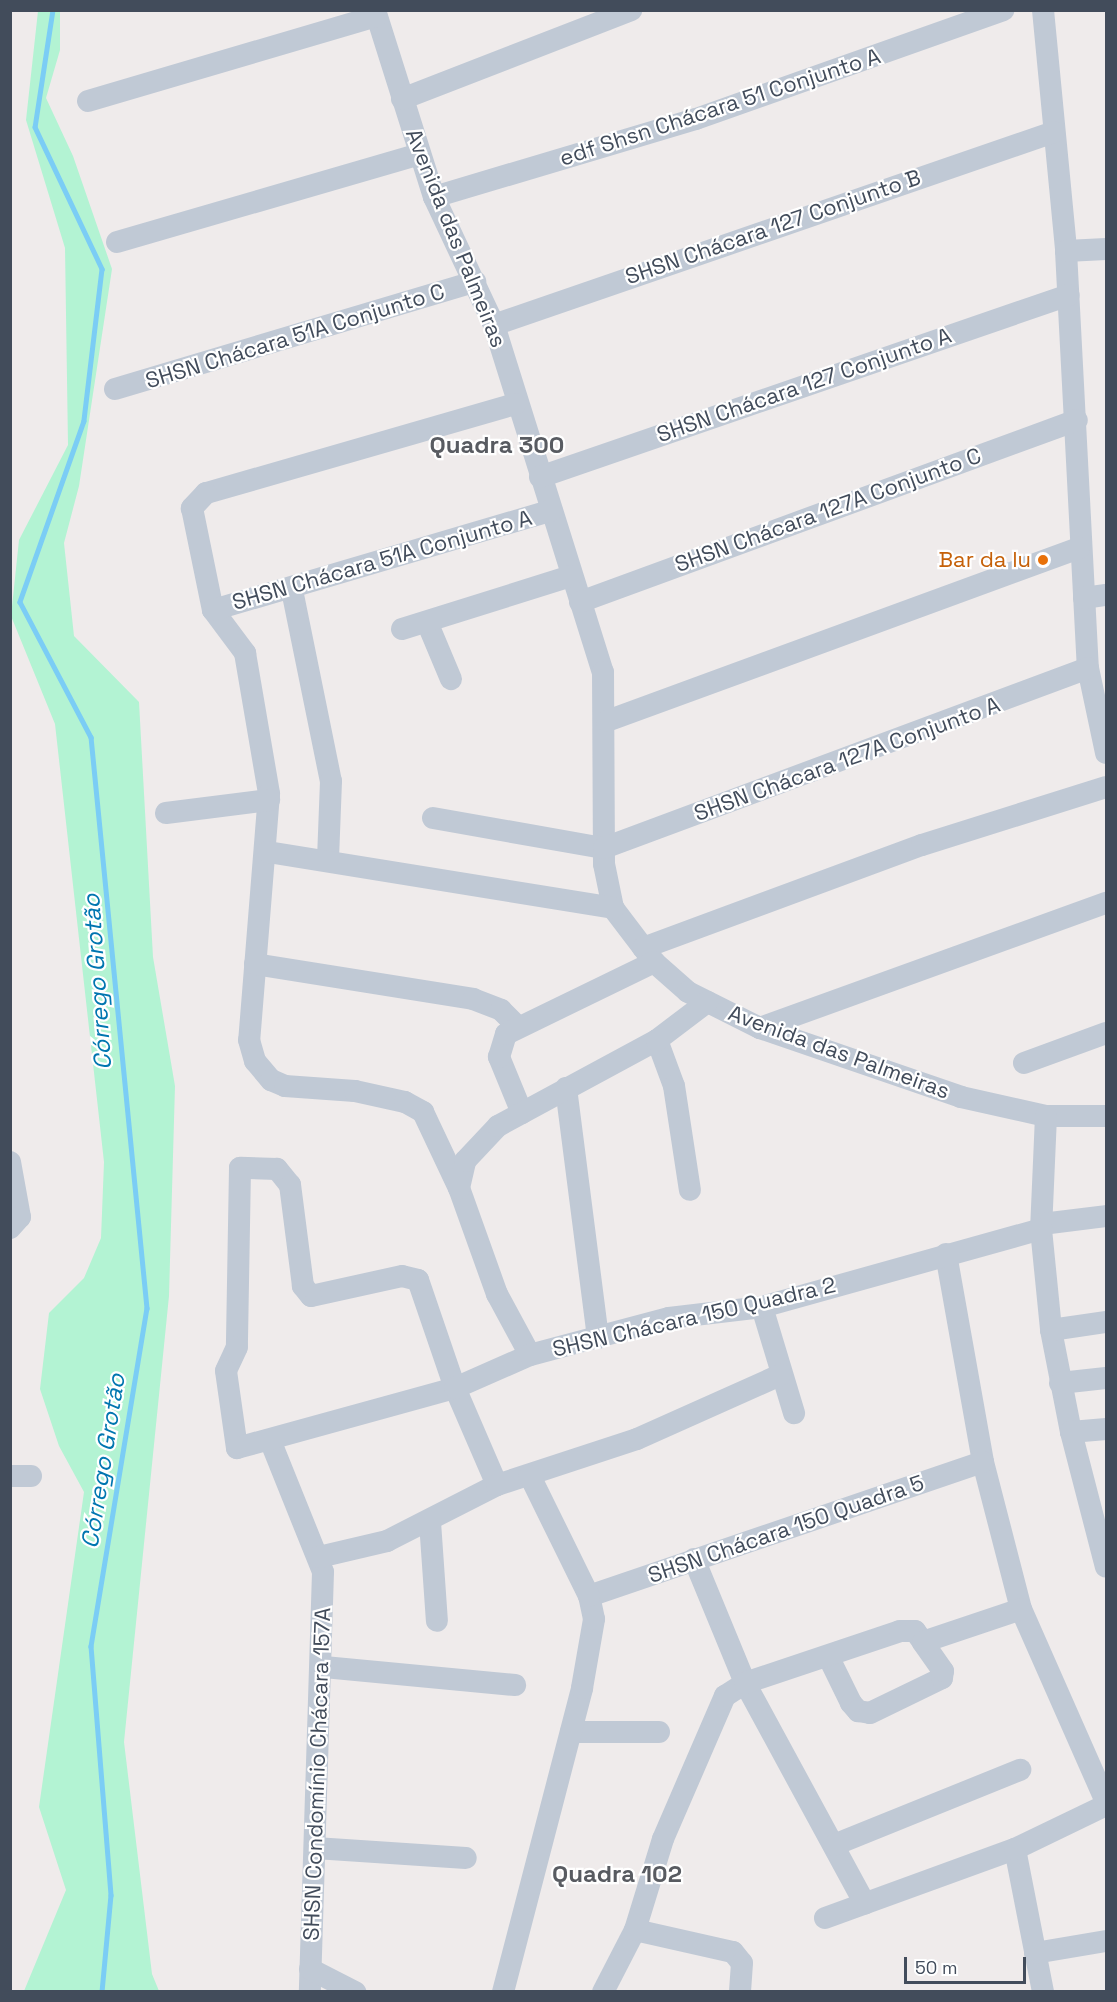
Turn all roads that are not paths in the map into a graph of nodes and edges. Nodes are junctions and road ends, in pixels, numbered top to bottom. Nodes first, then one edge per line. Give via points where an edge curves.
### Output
1 (631, 10) edge
2 (1043, 10) edge
3 (1001, 11) edge
4 (376, 13) edge
5 (402, 99) junction
6 (88, 100) dead end
7 (1054, 132) junction
8 (419, 154) junction
9 (434, 197) junction
10 (117, 242) dead end
11 (1107, 249) edge
12 (1066, 251) junction
13 (475, 282) junction
14 (1069, 295) junction
15 (494, 325) junction
16 (115, 389) dead end
17 (515, 404) junction
18 (1077, 420) junction
19 (540, 477) junction
20 (552, 510) junction
21 (1079, 548) junction
22 (571, 576) junction
23 (292, 590) junction
24 (1107, 595) edge
25 (1084, 598) junction
26 (580, 602) junction
27 (217, 618) junction
28 (427, 622) junction
29 (402, 629) dead end
30 (1089, 668) junction
31 (451, 679) dead end
32 (1102, 718) edge
33 (607, 721) junction
34 (1107, 753) edge
35 (1107, 787) edge
36 (269, 800) junction
37 (166, 813) dead end
38 (433, 818) dead end
39 (604, 848) junction
40 (268, 852) junction
41 (328, 860) junction
42 (1107, 903) edge
43 (613, 908) junction
44 (648, 955) junction
45 (255, 964) junction
46 (706, 1002) junction
47 (517, 1026) junction
48 (760, 1028) junction
49 (1107, 1033) edge
50 (657, 1040) junction
51 (1024, 1063) dead end
52 (566, 1088) junction
53 (522, 1113) junction
54 (1046, 1116) junction
55 (1107, 1116) edge
56 (10, 1162) edge
57 (459, 1188) junction
58 (690, 1190) dead end
59 (1107, 1216) edge
60 (1042, 1226) junction
61 (10, 1228) edge
62 (946, 1254) junction
63 (762, 1306) junction
64 (1107, 1323) edge
65 (1052, 1330) junction
66 (598, 1338) junction
67 (530, 1355) junction
68 (780, 1375) junction
69 (1107, 1378) edge
70 (1060, 1383) junction
71 (455, 1388) junction
72 (794, 1413) dead end
73 (1107, 1428) edge
74 (1071, 1432) junction
75 (270, 1440) junction
76 (983, 1462) junction
77 (530, 1476) junction
78 (496, 1485) junction
79 (430, 1522) junction
80 (1102, 1532) edge
81 (319, 1557) junction
82 (694, 1559) junction
83 (1107, 1567) edge
84 (589, 1596) junction
85 (1021, 1609) junction
86 (437, 1621) dead end
87 (923, 1642) junction
88 (828, 1656) junction
89 (324, 1667) junction
90 (745, 1683) junction
91 (515, 1685) dead end
92 (571, 1732) junction
93 (659, 1732) dead end
94 (1020, 1770) dead end
95 (1107, 1803) edge
96 (834, 1845) junction
97 (315, 1848) junction
98 (1016, 1849) junction
99 (466, 1858) dead end
100 (865, 1904) junction
101 (825, 1918) dead end
102 (635, 1930) junction
103 (1107, 1941) edge
104 (1035, 1953) junction
105 (310, 1969) junction
106 (310, 1992) edge
107 (355, 1992) edge
108 (504, 1992) edge
109 (603, 1992) edge
110 (740, 1992) edge
111 (1043, 1992) edge

1 - 5 street
2 - 7 street
3 - 9 street, edf Shsn Chácara 51 Conjunto A via 696,119
4 - 5 street, Avenida das Palmeiras
4 - 6 street
5 - 8 street, Avenida das Palmeiras
7 - 12 street
7 - 15 street, SHSN Chácara 127 Conjunto B
8 - 9 street, Avenida das Palmeiras
8 - 10 street
9 - 13 street, Avenida das Palmeiras
11 - 12 street
12 - 14 street
13 - 15 street, Avenida das Palmeiras
13 - 16 street, SHSN Chácara 51A Conjunto C
14 - 18 street
14 - 19 street, SHSN Chácara 127 Conjunto A
15 - 17 street, Avenida das Palmeiras
17 - 19 street, Avenida das Palmeiras
17 - 27 street via 206,493 192,508
18 - 21 street
18 - 26 street, SHSN Chácara 127A Conjunto C
19 - 20 street, Avenida das Palmeiras
20 - 22 street, Avenida das Palmeiras
20 - 23 street, SHSN Chácara 51A Conjunto A
21 - 25 street
21 - 33 street
22 - 26 street, Avenida das Palmeiras
22 - 28 street
23 - 27 street, SHSN Chácara 51A Conjunto A
23 - 41 street via 331,781
24 - 25 street
25 - 30 street
26 - 33 street, Avenida das Palmeiras via 603,672
27 - 36 street via 235,635 245,653
28 - 29 street
28 - 31 street
30 - 32 street
30 - 39 street, SHSN Chácara 127A Conjunto A
32 - 34 street
33 - 39 street, Avenida das Palmeiras
35 - 44 street via 922,845
36 - 37 street
36 - 40 street
38 - 39 street
39 - 43 street, Avenida das Palmeiras
40 - 41 street
40 - 45 street
41 - 43 street
42 - 48 street
43 - 44 street, Avenida das Palmeiras
44 - 46 street, Avenida das Palmeiras
44 - 47 street
45 - 47 street via 473,999 501,1010
45 - 57 street via 249,1040 255,1061 271,1080 285,1086 355,1091 405,1102 423,1112
46 - 48 street, Avenida das Palmeiras
46 - 50 street
47 - 53 street via 502,1040 499,1057
48 - 54 street, Avenida das Palmeiras via 962,1097
49 - 51 street
50 - 52 street
50 - 58 street via 674,1086
52 - 53 street
52 - 66 street
53 - 57 street via 478,1145 465,1161
54 - 55 street, Avenida das Palmeiras
54 - 60 street
56 - 61 street via 20,1217
57 - 67 street via 497,1294
59 - 60 street, SHSN Chácara 150 Quadra 2
60 - 62 street, SHSN Chácara 150 Quadra 2
60 - 65 street
62 - 63 street, SHSN Chácara 150 Quadra 2
62 - 76 street
63 - 66 street, SHSN Chácara 150 Quadra 2 via 669,1318
63 - 68 street
64 - 65 street
65 - 70 street
66 - 67 street, SHSN Chácara 150 Quadra 2
67 - 71 street, SHSN Chácara 150 Quadra 2
68 - 72 street
68 - 77 street via 637,1438
69 - 70 street
70 - 74 street
71 - 75 street, SHSN Chácara 150 Quadra 2
71 - 75 street, SHSN Chácara 150 Quadra 2 via 418,1280 402,1276 311,1296 303,1286 290,1185 277,1169 240,1168 237,1347 226,1371 237,1448
71 - 78 street
73 - 74 street
74 - 80 street
75 - 81 street
76 - 82 street, SHSN Chácara 150 Quadra 5
76 - 85 street
77 - 78 street
77 - 84 street
78 - 79 street
79 - 81 street via 387,1541
79 - 86 street
80 - 83 street
81 - 89 street, SHSN Condomínio Chácara 157A
82 - 84 street, SHSN Chácara 150 Quadra 5
82 - 90 street
84 - 92 street via 592,1648
85 - 87 street
85 - 95 street
87 - 88 street via 915,1631 900,1632
87 - 88 street via 943,1671 942,1678 870,1713 858,1711 851,1703
88 - 90 street
89 - 91 street
89 - 97 street, SHSN Condomínio Chácara 157A
90 - 96 street
90 - 102 street via 725,1696 714,1717 663,1839
92 - 93 street
92 - 108 street
94 - 96 street
95 - 98 street
96 - 100 street
97 - 99 street
97 - 105 street, SHSN Condomínio Chácara 157A
98 - 100 street
98 - 104 street
100 - 101 street
102 - 109 street
102 - 110 street via 733,1952 742,1963
103 - 104 street
104 - 111 street
105 - 106 street, SHSN Condomínio Chácara 157A
105 - 107 street

